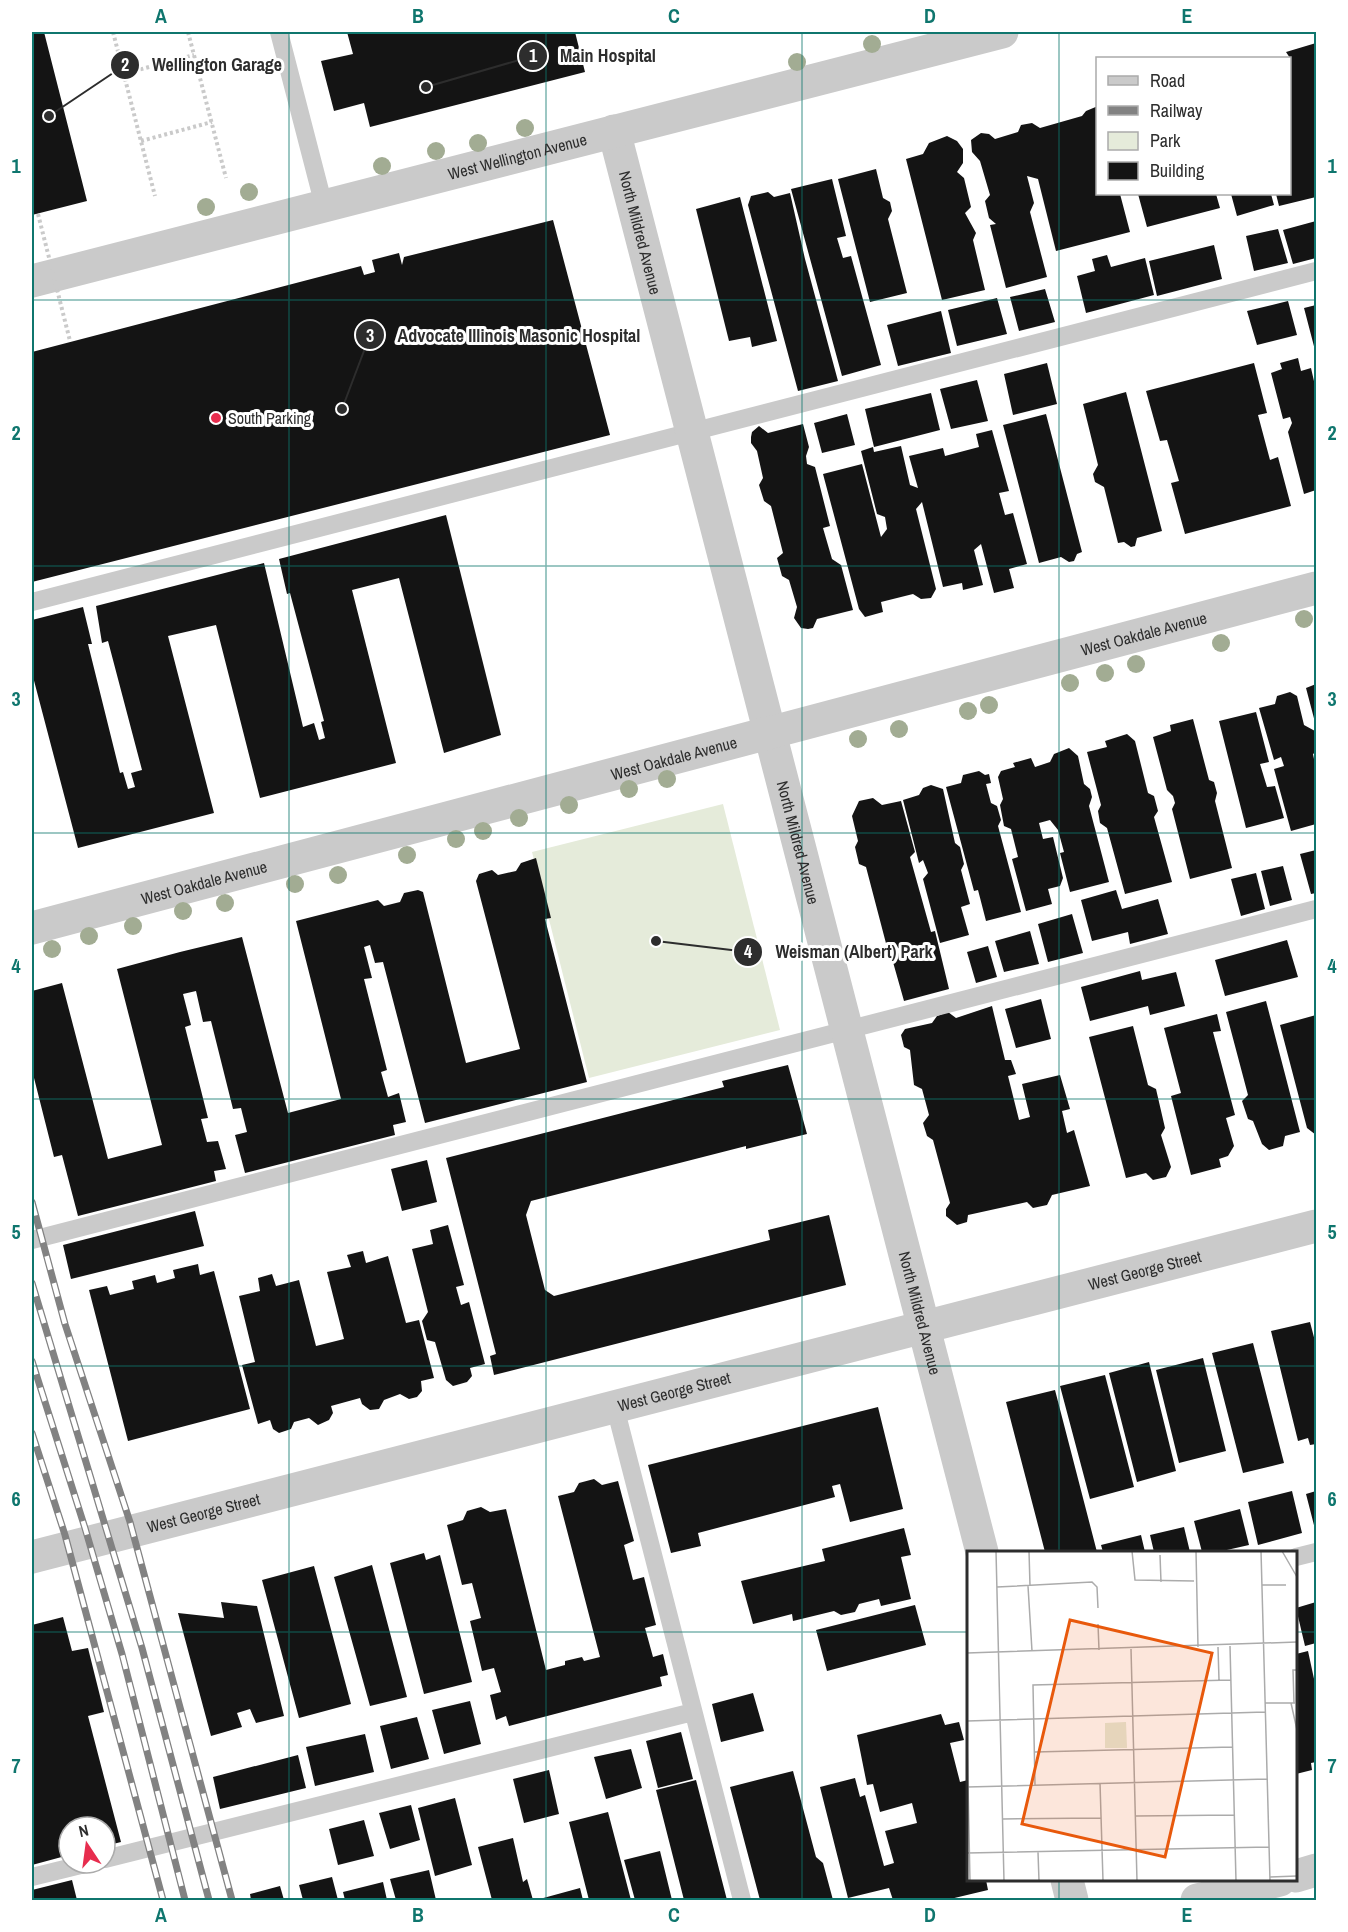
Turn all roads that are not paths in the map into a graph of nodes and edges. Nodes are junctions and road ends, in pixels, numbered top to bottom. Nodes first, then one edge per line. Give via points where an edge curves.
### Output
1 (279, 32) edge
2 (1002, 32) edge
3 (614, 131) junction
4 (324, 206) junction
5 (1317, 271) edge
6 (32, 281) edge
7 (692, 432) junction
8 (1317, 588) edge
9 (32, 602) edge
10 (770, 733) junction
11 (1317, 909) edge
12 (32, 927) edge
13 (846, 1029) junction
14 (1317, 1226) edge
15 (32, 1240) edge
16 (924, 1328) junction
17 (615, 1407) junction
18 (982, 1551) edge
19 (32, 1552) edge
20 (1317, 1552) edge
21 (1297, 1557) edge
22 (693, 1712) junction
23 (117, 1856) edge
24 (1317, 1870) edge
25 (57, 1871) edge
26 (1297, 1876) edge
27 (32, 1877) edge
28 (1066, 1881) edge
29 (1276, 1881) edge
30 (742, 1900) edge
31 (1072, 1900) edge
32 (1197, 1900) edge

1 - 4 lane
2 - 3 street, West Wellington Avenue
3 - 4 street, West Wellington Avenue
3 - 7 street, North Mildred Avenue
4 - 6 street, West Wellington Avenue
5 - 7 lane
7 - 9 lane
7 - 10 street, North Mildred Avenue
8 - 10 street, West Oakdale Avenue
10 - 12 street, West Oakdale Avenue
10 - 13 street, North Mildred Avenue
11 - 13 lane
13 - 15 lane
13 - 16 street, North Mildred Avenue
14 - 16 street, West George Street
16 - 17 street, West George Street
16 - 18 street, North Mildred Avenue
17 - 19 street, West George Street
17 - 22 lane
20 - 21 lane
22 - 23 lane
22 - 30 lane
24 - 26 street
25 - 27 lane
28 - 31 street
29 - 32 street

